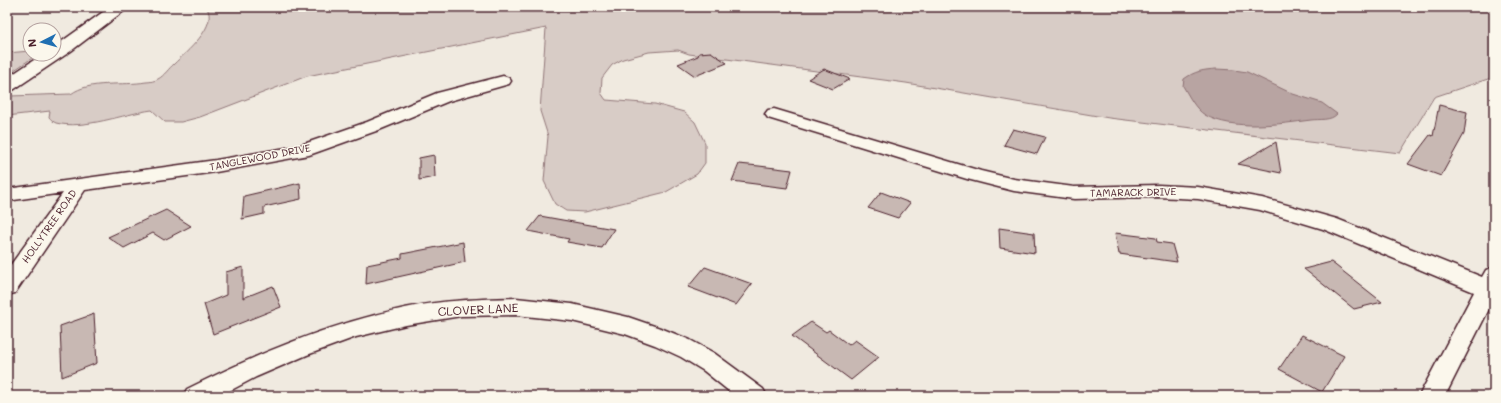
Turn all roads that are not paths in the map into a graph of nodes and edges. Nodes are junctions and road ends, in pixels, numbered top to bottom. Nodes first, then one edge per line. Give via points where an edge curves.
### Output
1 (120, 7) edge
2 (503, 81) dead end
3 (7, 86) edge
4 (774, 114) dead end
5 (78, 186) junction
6 (7, 195) edge
7 (1492, 285) edge
8 (7, 287) edge
9 (196, 396) edge
10 (754, 396) edge
11 (1432, 396) edge

1 - 3 main road
2 - 5 street, TANGLEWOOD DRIVE via 443,97 367,129 302,151
4 - 7 street, TAMARACK DRIVE via 1014,185 1074,192 1198,193 1262,204 1330,224
5 - 6 street, TANGLEWOOD DRIVE
5 - 8 street, HOLLYTREE ROAD
7 - 11 street
9 - 10 street, CLOVER LANE via 258,364 350,329 415,314 492,306 571,312 661,337 699,355

